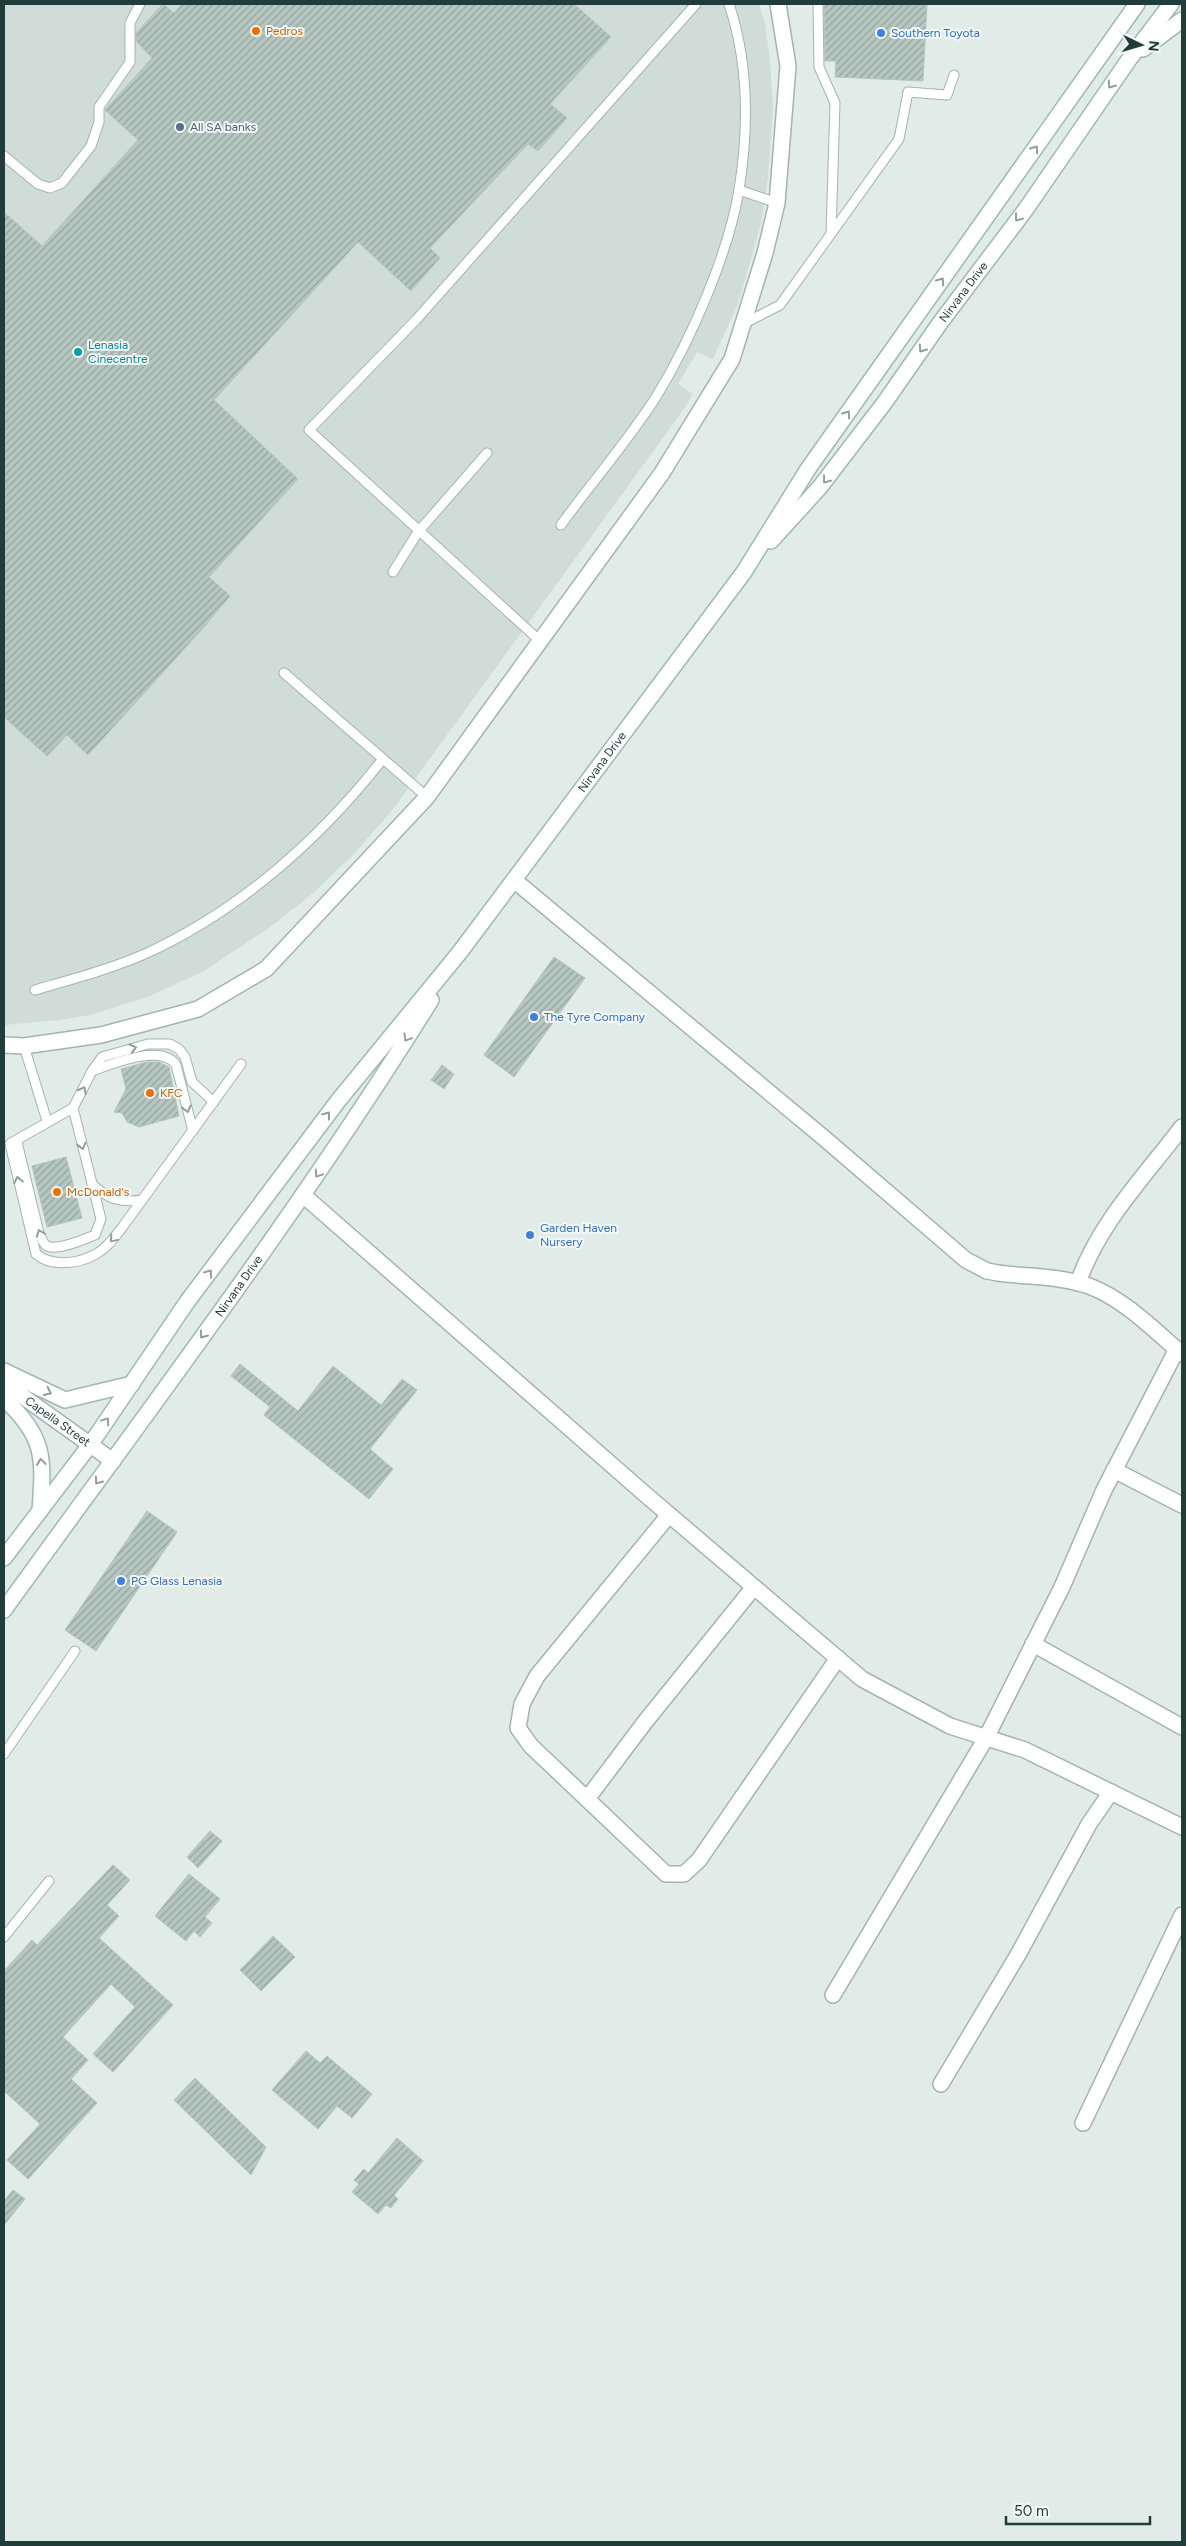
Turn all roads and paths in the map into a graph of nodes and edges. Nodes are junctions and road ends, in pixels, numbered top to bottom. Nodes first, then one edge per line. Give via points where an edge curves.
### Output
1 (140, 4) edge
2 (696, 4) edge
3 (729, 4) edge
4 (778, 4) edge
5 (818, 4) edge
6 (1129, 4) edge
7 (1138, 4) edge
8 (1171, 4) edge
9 (1182, 20) edge
10 (1120, 29) junction
11 (1130, 58) junction
12 (954, 75) dead end
13 (4, 156) edge
14 (739, 190) junction
15 (777, 203) junction
16 (831, 234) junction
17 (743, 324) junction
18 (487, 453) dead end
19 (561, 525) dead end
20 (418, 532) junction
21 (393, 572) dead end
22 (744, 572) junction
23 (540, 641) junction
24 (284, 673) dead end
25 (382, 760) junction
26 (427, 797) junction
27 (514, 880) junction
28 (460, 952) junction
29 (36, 990) dead end
30 (4, 1046) edge
31 (24, 1046) junction
32 (241, 1064) dead end
33 (92, 1071) junction
34 (214, 1102) junction
35 (73, 1108) junction
36 (47, 1121) junction
37 (1182, 1127) edge
38 (193, 1131) junction
39 (8, 1144) edge
40 (92, 1184) junction
41 (303, 1195) junction
42 (142, 1200) junction
43 (1078, 1283) junction
44 (1180, 1352) edge
45 (4, 1371) edge
46 (4, 1383) edge
47 (132, 1384) junction
48 (4, 1398) edge
49 (90, 1445) junction
50 (113, 1461) junction
51 (1114, 1470) junction
52 (1182, 1505) edge
53 (40, 1511) junction
54 (669, 1514) junction
55 (4, 1558) edge
56 (754, 1587) junction
57 (4, 1610) edge
58 (1033, 1644) junction
59 (75, 1651) dead end
60 (838, 1658) junction
61 (1182, 1728) edge
62 (986, 1738) junction
63 (4, 1754) edge
64 (1112, 1792) junction
65 (587, 1799) junction
66 (1182, 1826) edge
67 (49, 1881) dead end
68 (1182, 1915) edge
69 (4, 1938) edge
70 (833, 1995) dead end
71 (941, 2084) dead end
72 (1083, 2123) dead end

1 - 13 lane via 130,23 130,62 99,107 99,122 91,146 62,183 50,188 38,184
2 - 20 lane via 416,320 309,430
3 - 14 lane via 744,62 746,108
4 - 15 street via 788,66
5 - 16 lane via 819,66 835,103
6 - 10 street
7 - 10 street, Nirvana Drive
8 - 11 street, Nirvana Drive
9 - 11 street
22 -> 10 street, Nirvana Drive via 808,469
11 -> 22 street, Nirvana Drive via 885,402 820,487
12 - 16 lane via 946,95 908,92 899,139
14 - 15 lane
14 - 19 lane via 730,231 712,280 691,330 656,396
15 - 17 street
16 - 17 lane via 780,305
17 - 23 street via 732,359 662,473
18 - 20 lane
20 - 21 lane
20 - 23 lane
22 - 27 street, Nirvana Drive
23 - 26 street
24 - 25 lane
25 - 26 lane
25 - 29 lane via 338,812 240,898 147,952 98,972
26 - 31 street via 266,969 198,1009 101,1035
27 - 28 street, Nirvana Drive
27 - 43 street via 966,1260 987,1271
28 -> 41 street, Nirvana Drive via 382,1079
47 -> 28 street, Nirvana Drive via 187,1302 338,1102
30 - 31 street
31 - 36 lane
32 - 34 lane
33 -> 34 lane via 102,1058 148,1044 170,1044 185,1057 192,1082
35 -> 33 lane
33 -> 38 lane via 143,1056 172,1058
34 - 38 lane
35 - 36 lane
35 -> 40 lane
36 - 39 lane
37 - 43 street via 1115,1214 1086,1259
38 - 42 lane
40 -> 39 lane via 101,1219 94,1235 62,1246 47,1246 39,1233
42 -> 39 lane via 108,1245 95,1255 68,1262 47,1261 36,1254 32,1245
40 - 42 lane via 105,1196 116,1200
41 -> 50 street, Nirvana Drive
41 - 54 street
43 - 44 street via 1109,1296
44 - 51 street
45 -> 47 street via 65,1400
46 - 49 street, Capella Street
49 -> 47 street, Nirvana Drive
53 -> 48 street via 42,1466 36,1440 22,1416
49 - 50 street, Capella Street
49 - 53 street, Nirvana Drive
50 -> 57 street, Nirvana Drive
51 - 52 street
51 - 58 street
53 - 55 street, Nirvana Drive
54 - 56 street
54 - 65 street via 537,1676 522,1704 518,1728 531,1746
56 - 60 street
56 - 65 street via 644,1722
58 - 61 street
58 - 62 street
59 - 63 lane
60 - 62 street via 862,1679 941,1722
60 - 65 street via 699,1860 684,1874 666,1874
62 - 64 street via 1024,1750
62 - 70 street
64 - 66 street
64 - 71 street via 1089,1824 1019,1953
67 - 69 lane
68 - 72 street

